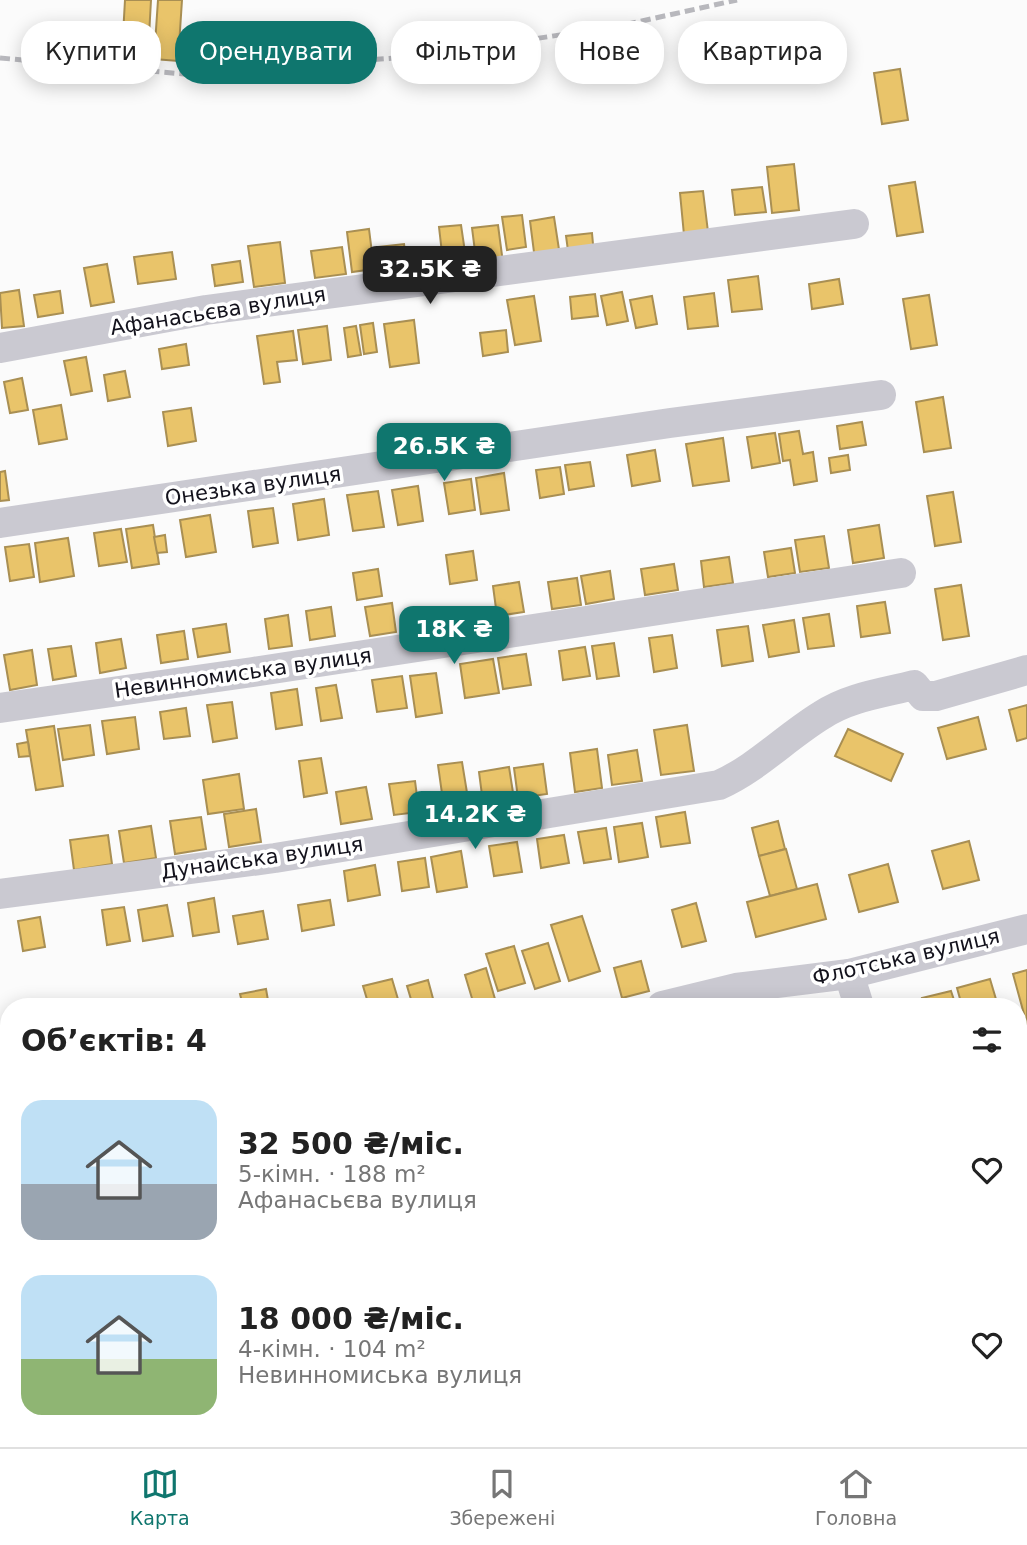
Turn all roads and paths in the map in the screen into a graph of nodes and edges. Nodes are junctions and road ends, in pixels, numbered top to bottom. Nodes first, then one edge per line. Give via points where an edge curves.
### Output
1 (854, 224) dead end
2 (0, 348) edge
3 (881, 395) dead end
4 (0, 523) edge
5 (901, 573) dead end
6 (1027, 670) edge
7 (0, 708) edge
8 (0, 894) edge
9 (1027, 929) edge
10 (849, 974) junction
11 (695, 998) edge
12 (856, 998) edge

1 - 2 street, Афанасьєва вулиця via 206,310
3 - 4 street, Онезька вулиця
5 - 7 street, Невинномиська вулиця
6 - 8 street, Дунайська вулиця via 936,696 923,696 914,685 853,699 823,714 742,775 719,785 275,858
9 - 10 street, Флотська вулиця
10 - 11 street, Флотська вулиця via 736,988
10 - 12 street

